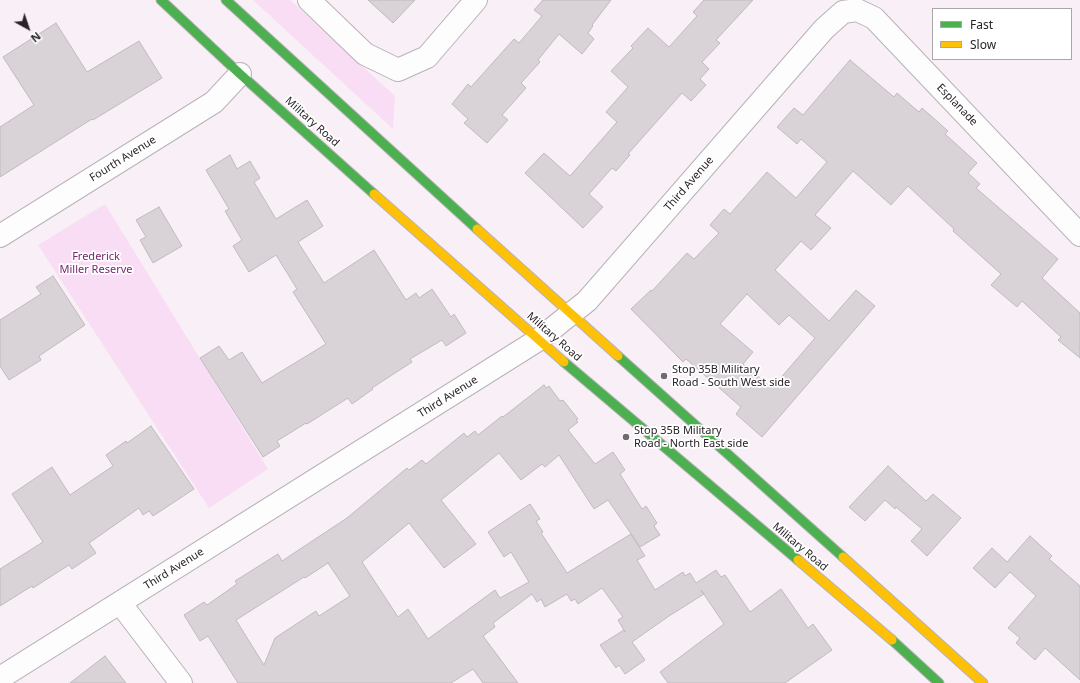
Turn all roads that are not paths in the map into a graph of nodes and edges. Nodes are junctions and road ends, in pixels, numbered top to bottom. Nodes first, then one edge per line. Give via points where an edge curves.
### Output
1 (161, 0) edge
2 (226, 0) edge
3 (308, 0) edge
4 (476, 0) edge
5 (824, 30) joint
6 (240, 74) junction
7 (1080, 235) edge
8 (0, 236) edge
9 (570, 314) junction
10 (538, 340) junction
11 (120, 604) junction
12 (0, 678) edge
13 (181, 683) edge
14 (939, 683) edge
15 (983, 683) edge

1 - 6 main road, Military Road
2 - 9 main road, Military Road
3 - 4 street via 365,54 398,70 427,57
5 - 7 street, Esplanade via 843,12 857,10 874,18
5 - 9 street, Third Avenue via 587,301
6 - 8 street, Fourth Avenue via 214,102
6 - 10 main road, Military Road
9 - 10 street, Third Avenue
9 - 15 main road, Military Road
10 - 11 street, Third Avenue
10 - 14 main road, Military Road
11 - 12 street, Third Avenue
11 - 13 street

